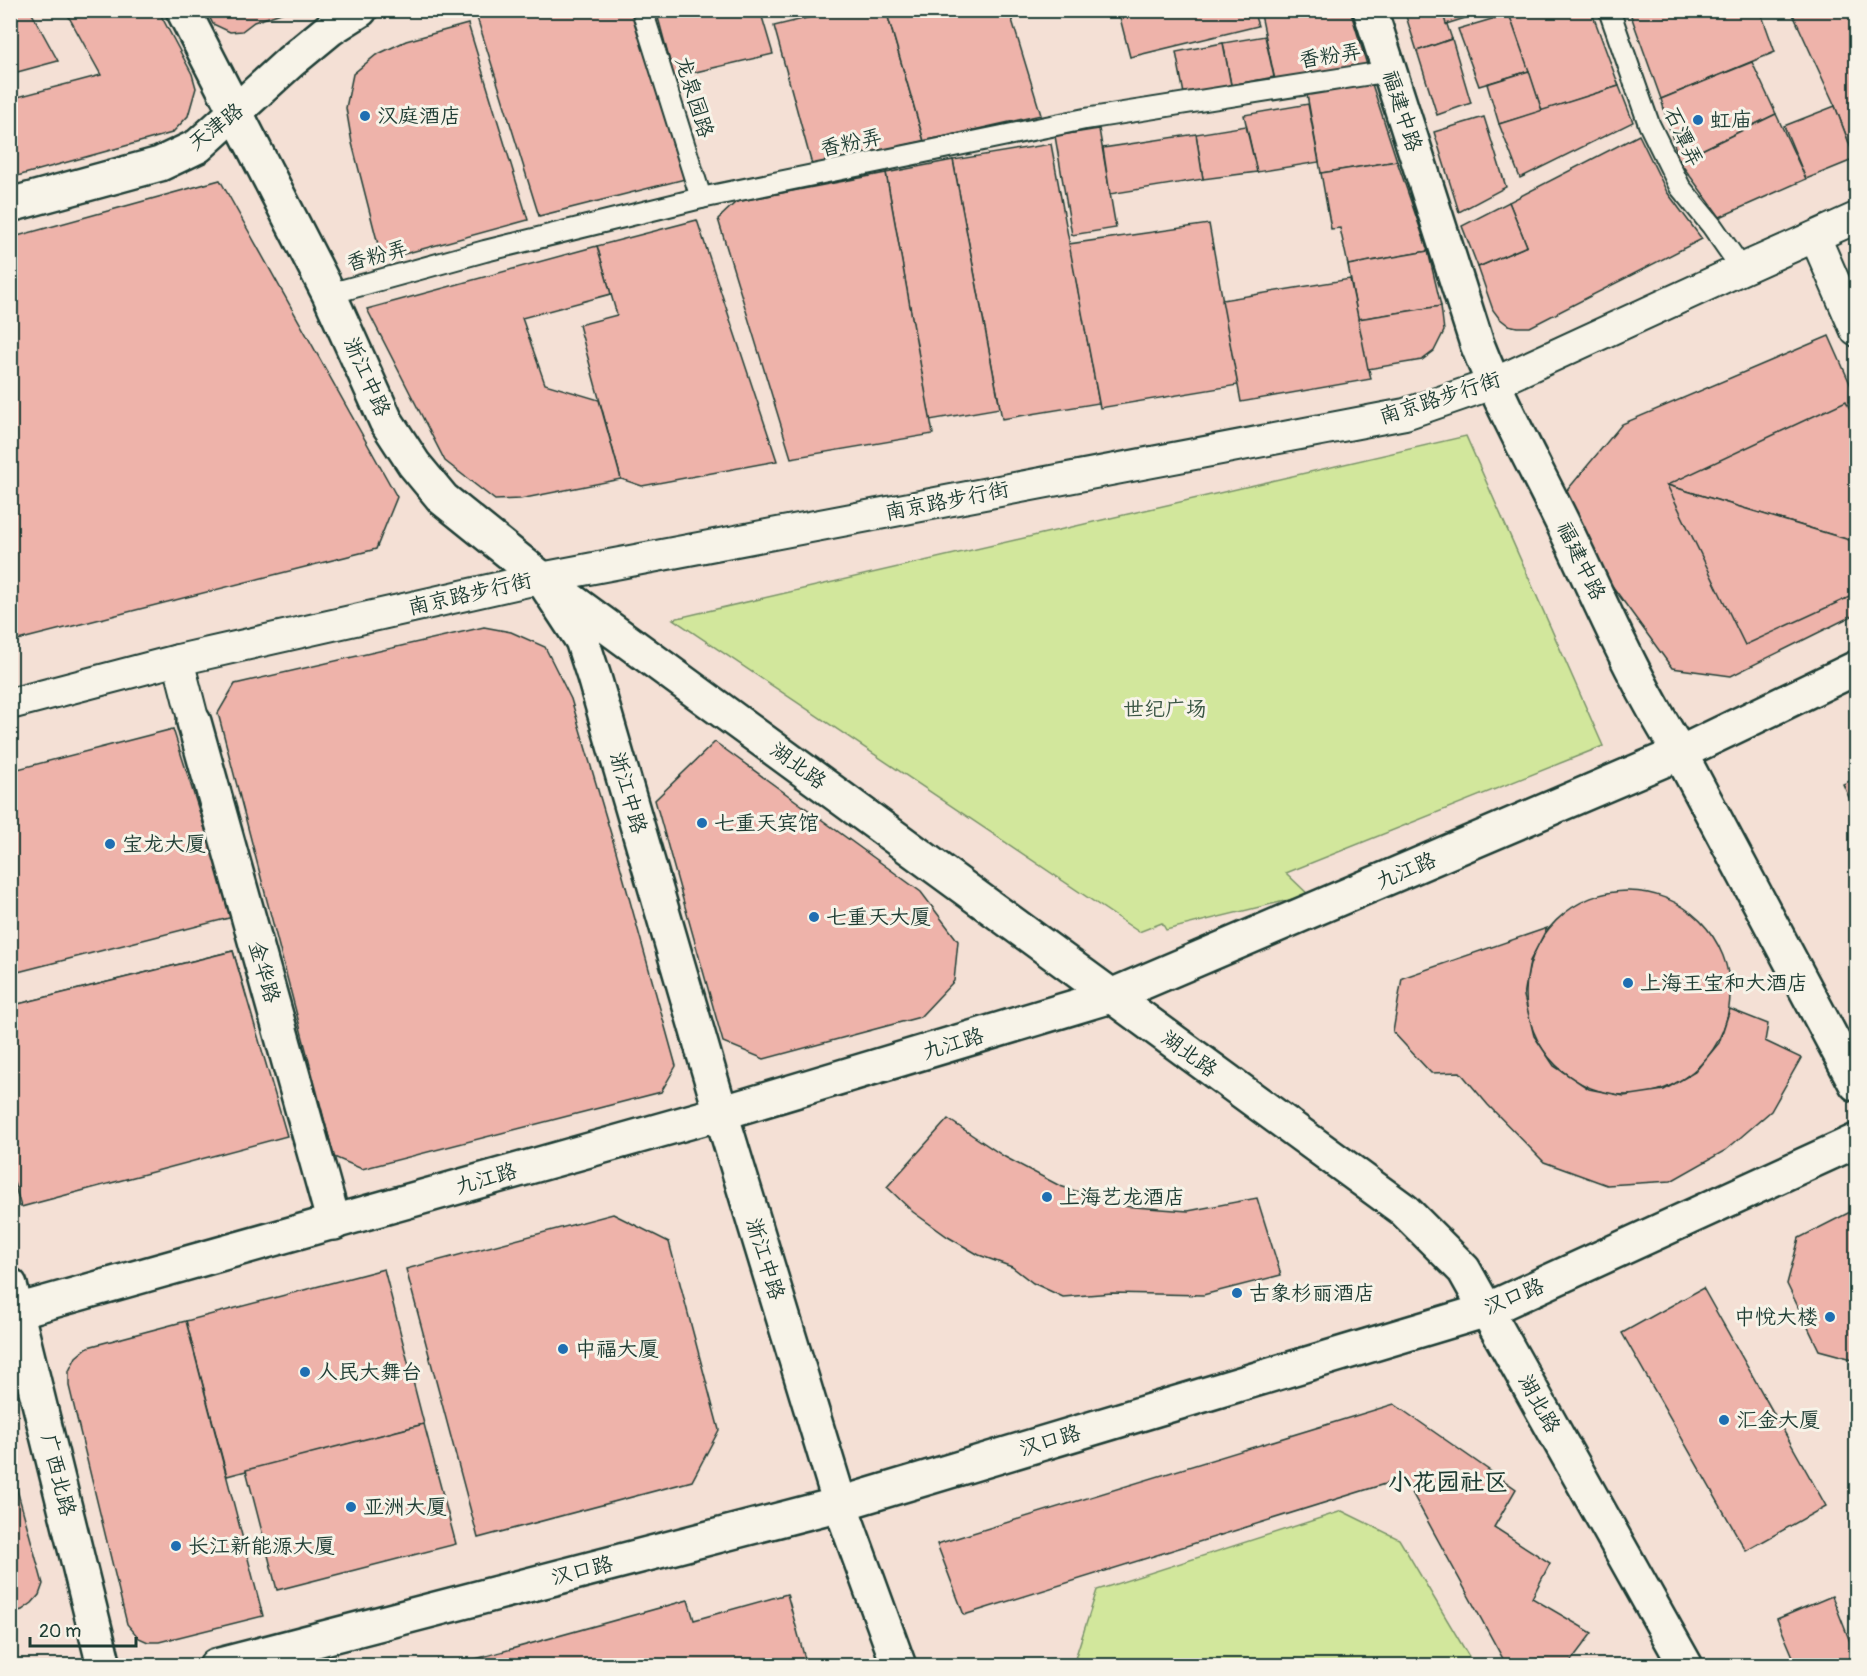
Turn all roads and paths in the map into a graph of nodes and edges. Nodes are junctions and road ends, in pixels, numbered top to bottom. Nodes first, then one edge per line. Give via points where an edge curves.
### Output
1 (183, 10) edge
2 (360, 10) edge
3 (642, 10) edge
4 (1371, 10) edge
5 (1609, 10) edge
6 (1390, 70) junction
7 (236, 112) junction
8 (701, 198) junction
9 (10, 205) edge
10 (1857, 219) edge
11 (1815, 237) junction
12 (1742, 269) junction
13 (330, 294) junction
14 (1857, 331) edge
15 (1492, 384) junction
16 (541, 578) junction
17 (178, 660) junction
18 (1857, 668) edge
19 (10, 704) edge
20 (194, 722) joint
21 (1680, 753) junction
22 (1111, 996) junction
23 (1857, 1084) edge
24 (722, 1113) junction
25 (1857, 1141) edge
26 (333, 1223) junction
27 (13, 1303) edge
28 (1487, 1310) junction
29 (840, 1504) junction
30 (104, 1665) edge
31 (216, 1665) edge
32 (899, 1665) edge
33 (1686, 1665) edge

1 - 7 street, 浙江中路
2 - 7 street, 天津路 via 330,29
3 - 8 lane, 龙泉园路
4 - 6 street, 福建中路
5 - 12 lane, 石潭弄 via 1650,124 1680,187
6 - 8 lane, 香粉弄 via 1085,119
6 - 15 street, 福建中路
7 - 9 street, 天津路 via 198,146 160,164
7 - 13 street, 浙江中路
8 - 13 lane, 香粉弄
10 - 11 street, 南京路步行街
11 - 12 street, 南京路步行街
11 - 14 street
12 - 15 street, 南京路步行街
13 - 16 street, 浙江中路 via 386,421 414,464 443,499
15 - 16 street, 南京路步行街 via 1405,414
15 - 21 street, 福建中路 via 1656,715
16 - 17 street, 南京路步行街
16 - 22 street, 湖北路
16 - 24 street, 浙江中路 via 582,640
17 - 19 street, 南京路步行街
17 - 20 street
18 - 21 street, 九江路
20 - 26 street, 金华路
21 - 22 street, 九江路
21 - 23 street, 福建中路
22 - 24 street, 九江路
22 - 28 street, 湖北路 via 1404,1210 1464,1270
24 - 26 street, 九江路
24 - 29 street, 浙江中路
25 - 28 street, 汉口路
26 - 27 street, 九江路
27 - 30 street, 广西北路
28 - 29 street, 汉口路
28 - 33 street, 湖北路
29 - 31 street, 汉口路
29 - 32 street, 浙江中路

